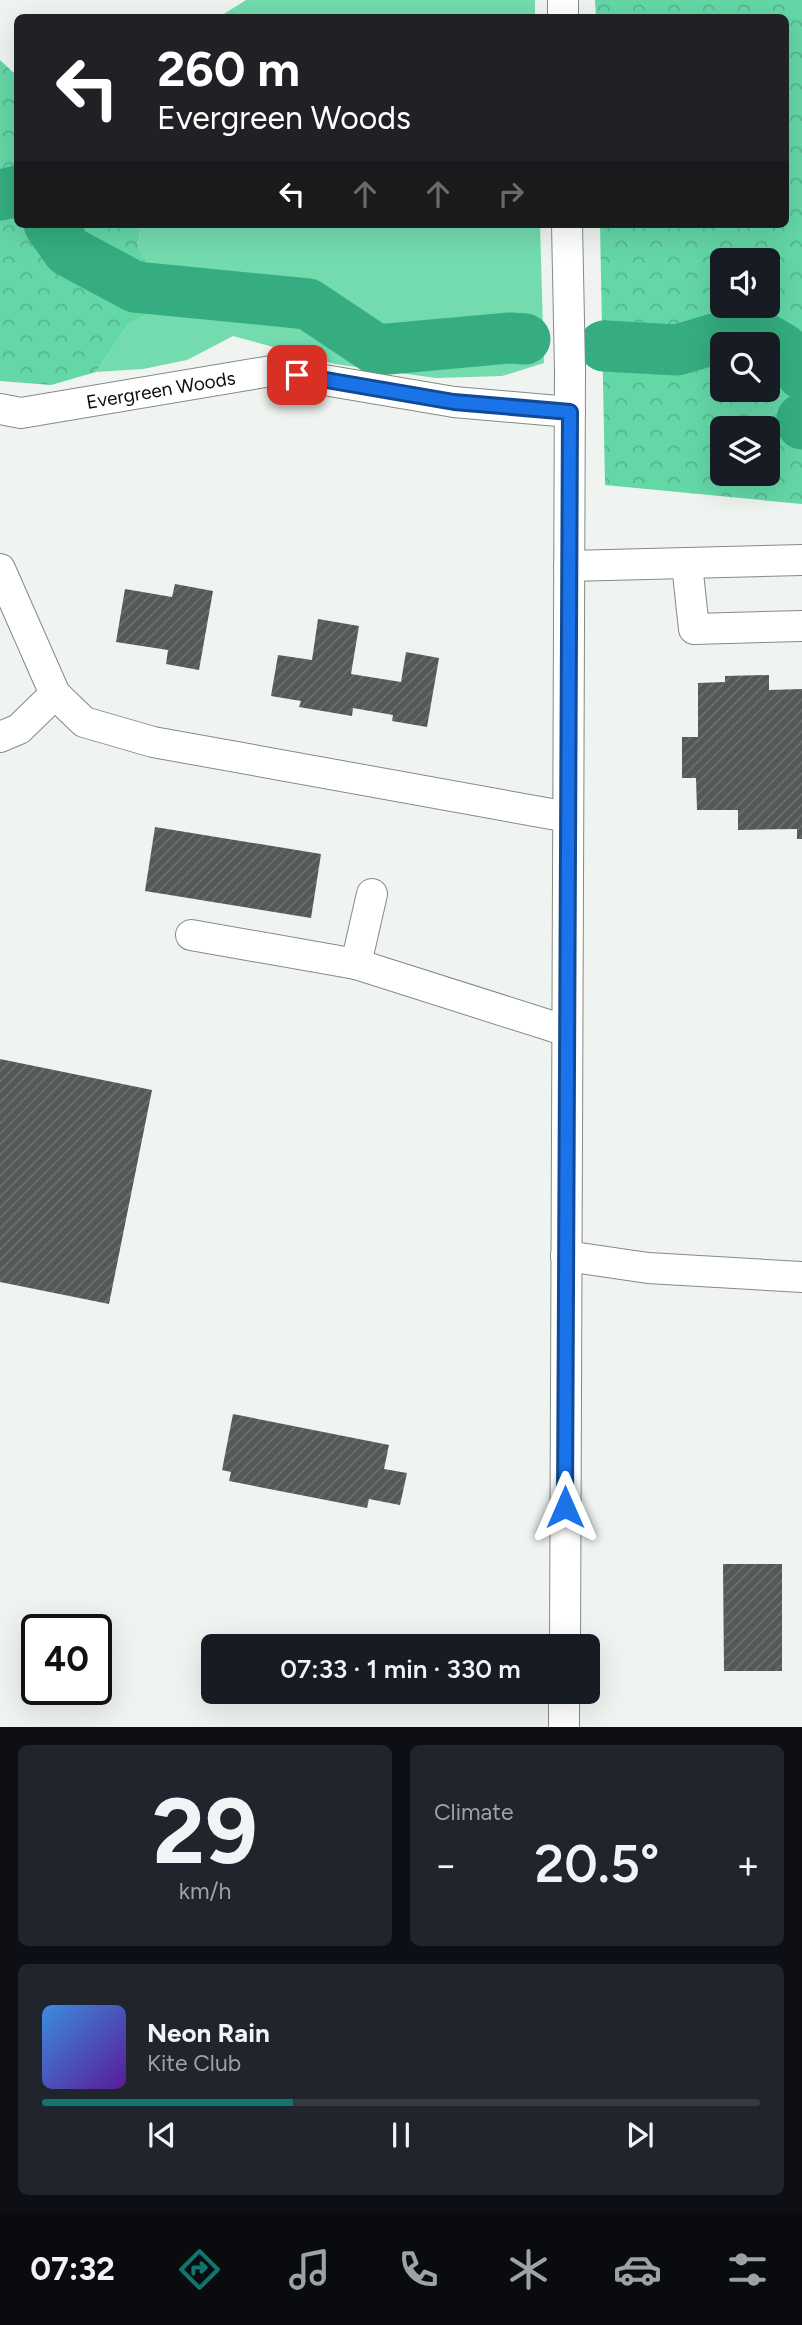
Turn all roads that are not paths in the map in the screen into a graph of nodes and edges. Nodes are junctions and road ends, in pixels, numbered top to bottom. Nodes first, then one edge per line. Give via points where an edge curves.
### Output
1 (567, 228) edge
2 (0, 409) edge
3 (570, 412) junction
4 (802, 560) edge
5 (687, 564) junction
6 (569, 566) junction
7 (0, 569) edge
8 (802, 626) edge
9 (55, 694) junction
10 (0, 737) edge
11 (568, 817) junction
12 (372, 894) dead end
13 (191, 935) dead end
14 (356, 964) junction
15 (567, 1031) junction
16 (566, 1256) junction
17 (802, 1277) edge
18 (565, 1634) edge
19 (564, 1704) edge
20 (564, 1727) edge

1 - 3 street
2 - 3 street, Evergreen Woods via 21,413 271,371 454,402
3 - 6 street
4 - 5 street
5 - 6 street
5 - 8 street via 694,629
6 - 11 street
7 - 9 street
9 - 10 street via 19,729
9 - 11 street via 84,722 153,742
11 - 15 street
12 - 14 street
13 - 14 street
14 - 15 street
15 - 16 street
16 - 17 street via 648,1268
16 - 18 street
19 - 20 street

